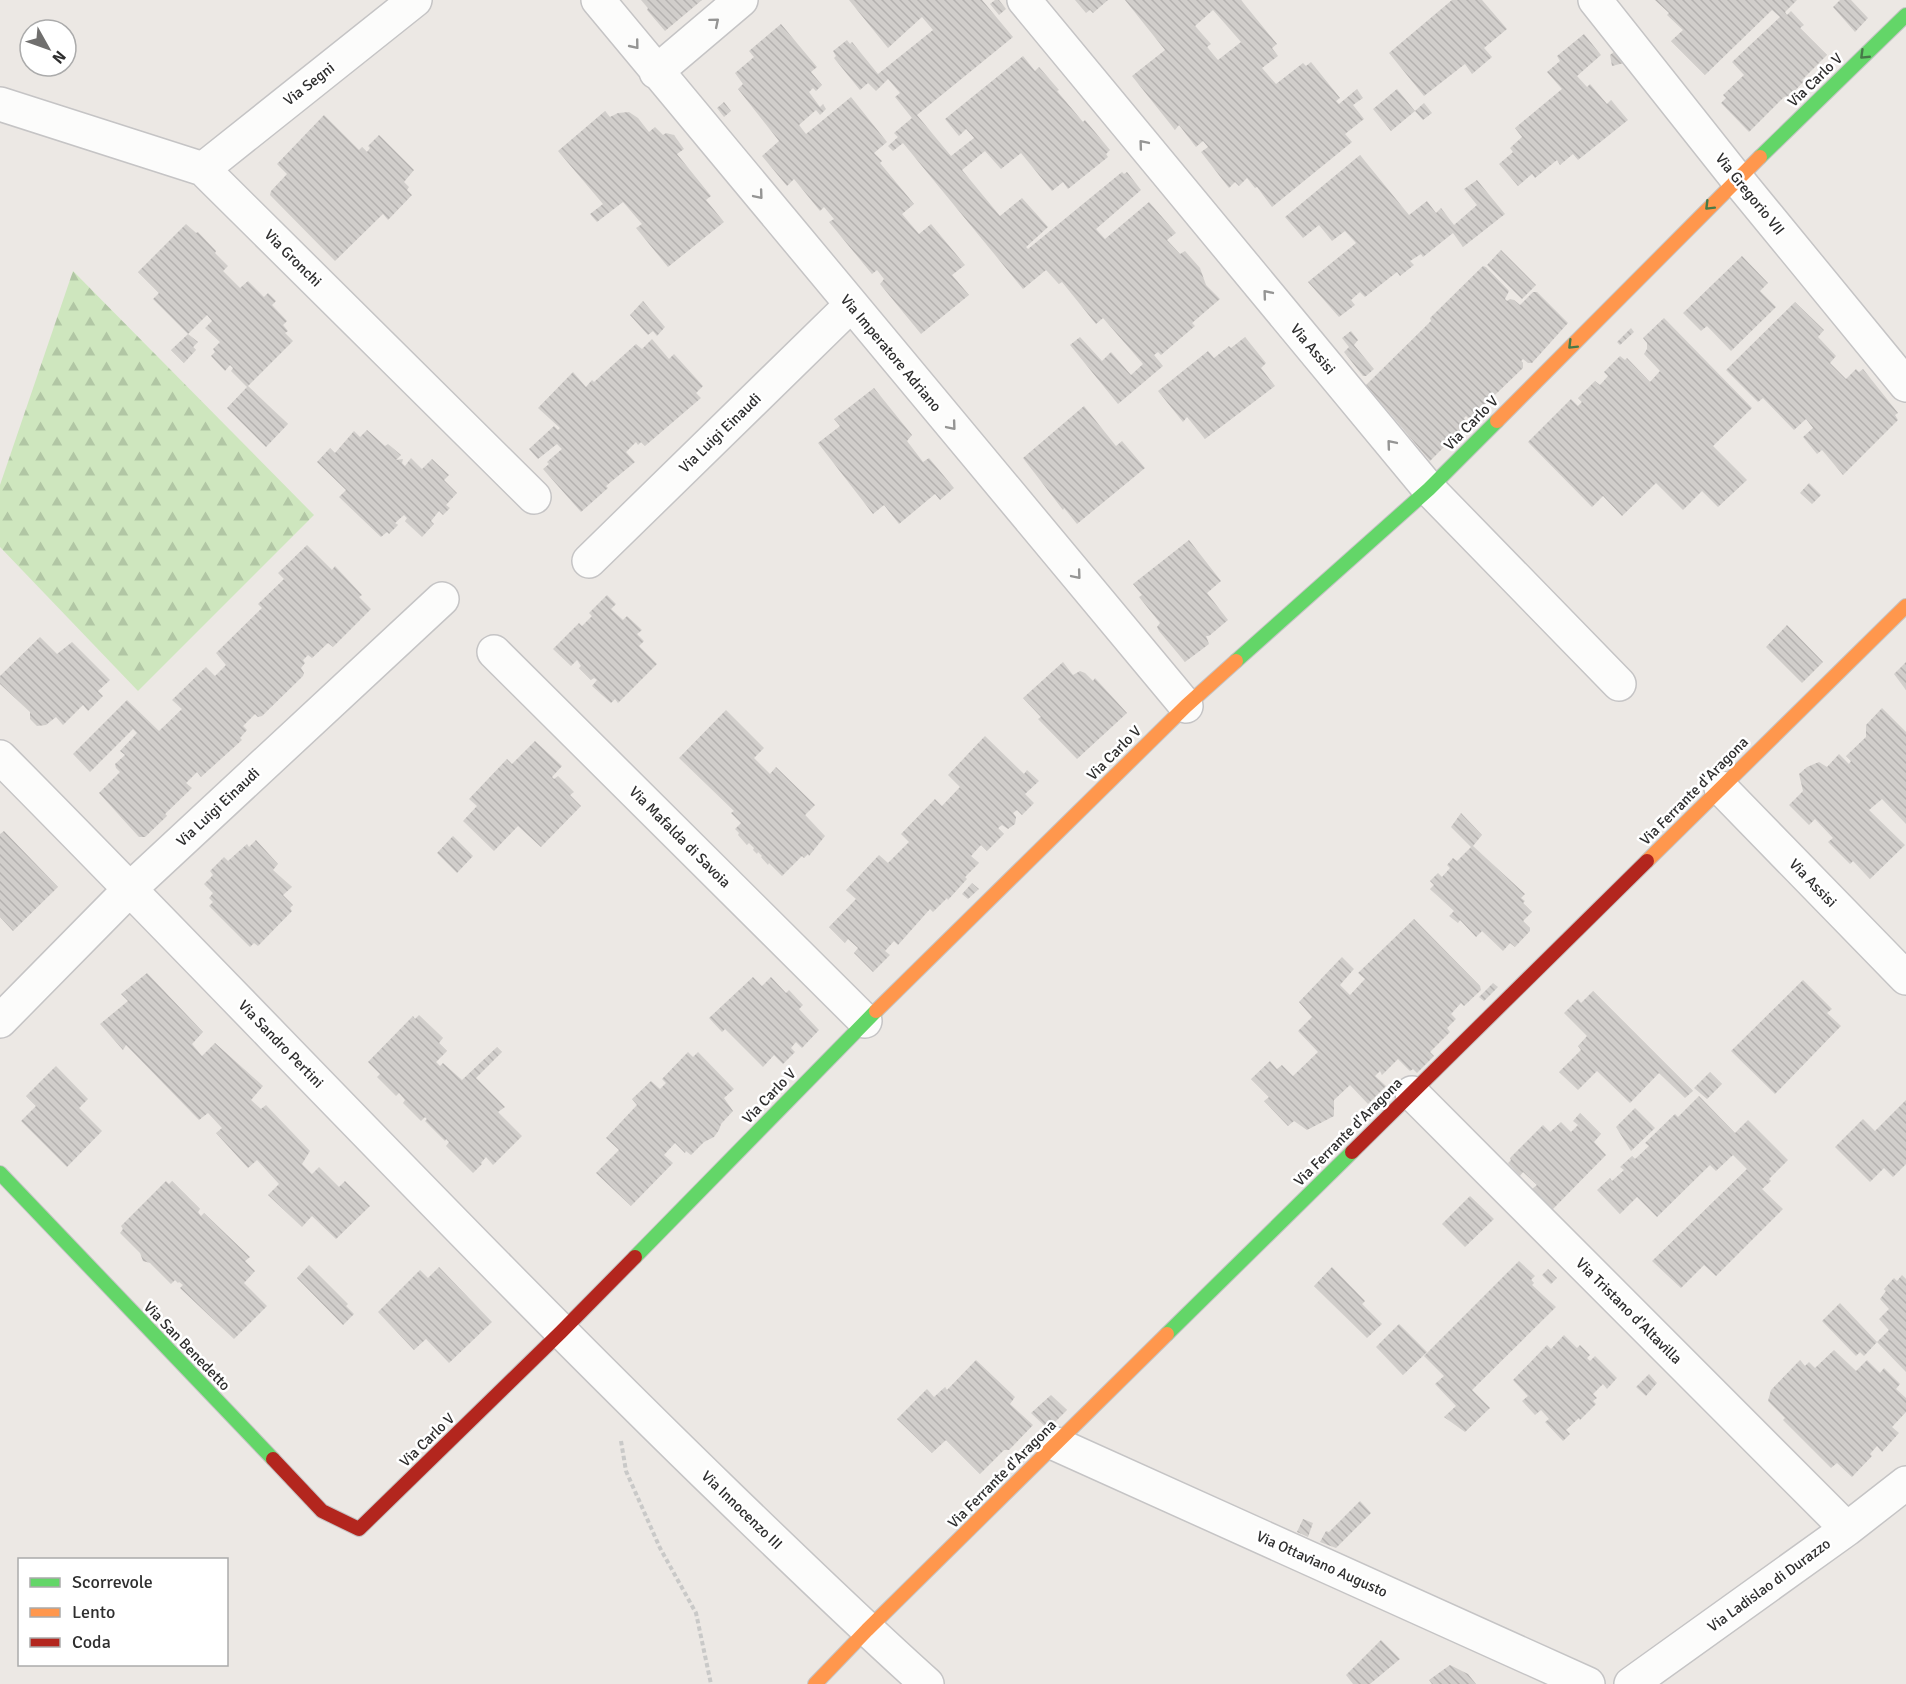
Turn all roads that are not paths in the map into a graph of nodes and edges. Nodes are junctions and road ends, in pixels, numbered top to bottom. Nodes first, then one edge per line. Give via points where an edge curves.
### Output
1 (415, 0) edge
2 (598, 0) edge
3 (741, 0) edge
4 (1024, 0) edge
5 (1595, 0) edge
6 (1906, 15) edge
7 (656, 72) junction
8 (0, 104) edge
9 (203, 169) junction
10 (1737, 178) junction
11 (851, 305) junction
12 (1906, 386) edge
13 (1429, 489) junction
14 (534, 497) dead end
15 (589, 561) dead end
16 (442, 599) dead end
17 (1906, 606) edge
18 (494, 652) dead end
19 (1619, 684) dead end
20 (1186, 706) junction
21 (0, 757) edge
22 (1721, 788) junction
23 (130, 888) junction
24 (1906, 978) edge
25 (0, 1021) edge
26 (865, 1022) junction
27 (1412, 1093) junction
28 (0, 1173) edge
29 (561, 1332) junction
30 (1056, 1444) junction
31 (1906, 1483) edge
32 (359, 1529) joint
33 (1846, 1529) junction
34 (867, 1630) junction
35 (815, 1684) edge
36 (927, 1684) edge
37 (1588, 1684) edge
38 (1631, 1684) edge

1 - 9 street, Via Segni
2 -> 7 street, Via Imperatore Adriano
7 -> 3 street
13 -> 4 street, Via Assisi
5 - 10 street, Via Gregorio VII
6 -> 10 street, Via Carlo V
7 -> 11 street, Via Imperatore Adriano
8 - 9 street, Via Gronchi
9 - 14 street, Via Gronchi
10 - 12 street, Via Gregorio VII
10 -> 13 street, Via Carlo V
11 - 15 street, Via Luigi Einaudi
11 -> 20 street, Via Imperatore Adriano
13 - 19 street, Via Assisi
13 - 20 street, Via Carlo V
16 - 23 street, Via Luigi Einaudi
17 - 22 street, Via Ferrante d'Aragona
18 - 26 street, Via Mafalda di Savoia
20 - 26 street, Via Carlo V
21 - 23 street, Via Sandro Pertini
22 - 24 street, Via Assisi
22 - 27 street, Via Ferrante d'Aragona
23 - 25 street, Via Luigi Einaudi
23 - 29 street, Via Sandro Pertini
26 - 29 street, Via Carlo V
27 - 30 street, Via Ferrante d'Aragona
27 - 33 street, Via Tristano d'Altavilla
28 - 32 street, Via San Benedetto via 321,1511
29 - 32 street, Via Carlo V
29 - 34 street, Via Innocenzo III
30 - 34 street, Via Ferrante d'Aragona
30 - 37 street, Via Ottaviano Augusto
31 - 33 street, Via Ladislao di Durazzo
33 - 38 street, Via Ladislao di Durazzo
34 - 35 street, Via Ferrante d'Aragona
34 - 36 street, Via Innocenzo III

